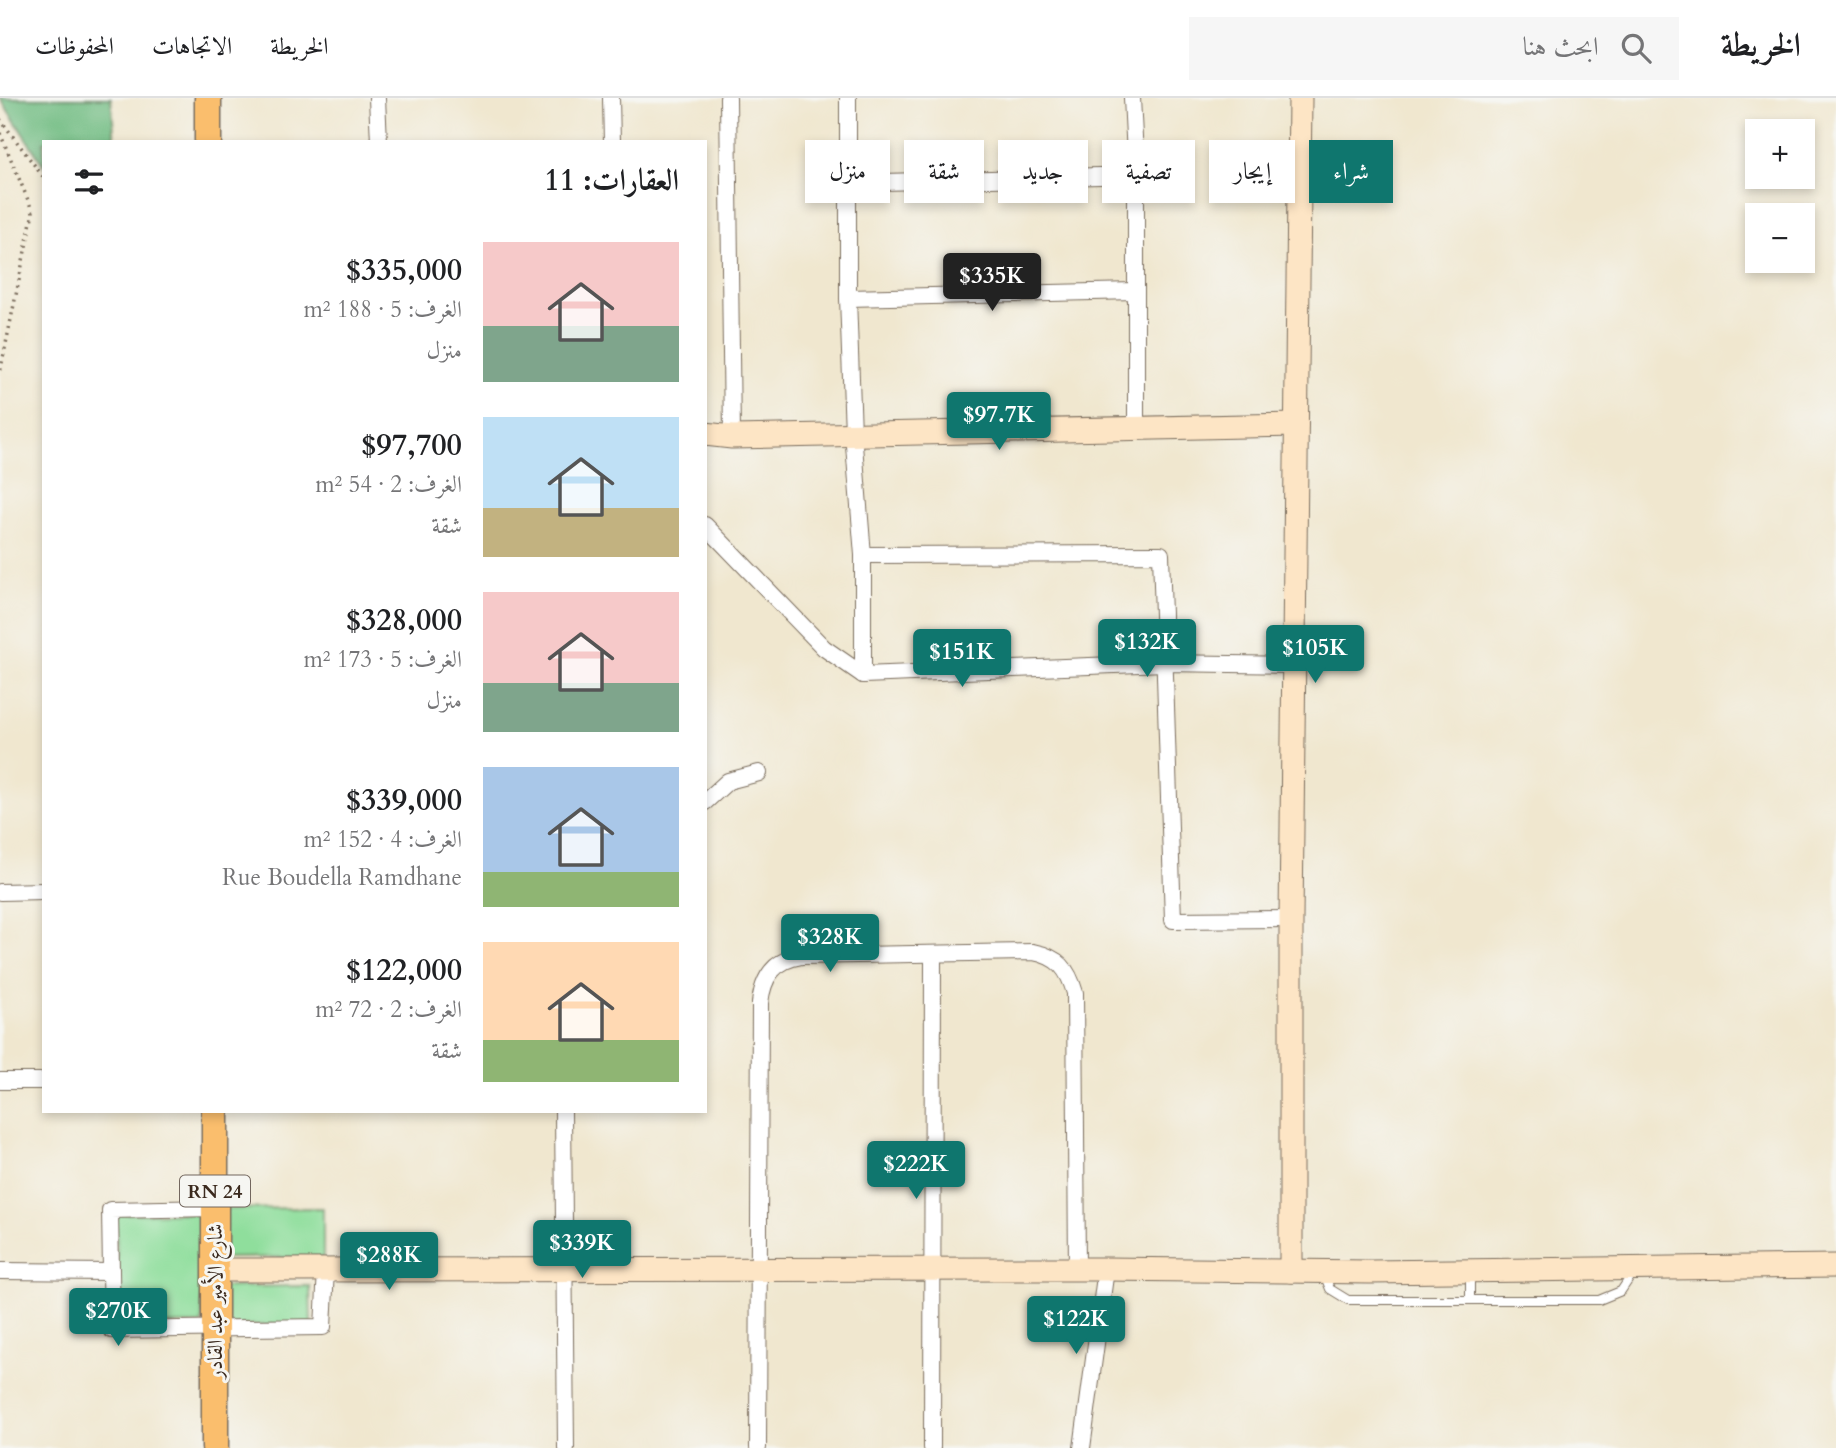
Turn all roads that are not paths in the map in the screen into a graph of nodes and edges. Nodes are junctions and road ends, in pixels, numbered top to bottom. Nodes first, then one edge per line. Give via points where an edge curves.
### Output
1 (208, 98) edge
2 (377, 98) edge
3 (611, 98) edge
4 (728, 98) edge
5 (848, 98) edge
6 (1132, 98) edge
7 (1300, 98) edge
8 (208, 140) edge
9 (379, 140) edge
10 (612, 140) edge
11 (848, 140) edge
12 (1134, 140) edge
13 (1102, 176) edge
14 (890, 182) edge
15 (848, 203) edge
16 (1136, 203) edge
17 (1135, 291) junction
18 (848, 298) junction
19 (1296, 425) junction
20 (1136, 427) junction
21 (853, 433) junction
22 (707, 434) edge
23 (732, 437) junction
24 (707, 527) edge
25 (863, 555) junction
26 (1164, 663) junction
27 (1294, 664) junction
28 (863, 674) junction
29 (759, 773) dead end
30 (707, 800) edge
31 (42, 891) edge
32 (0, 892) edge
33 (1291, 919) junction
34 (933, 954) junction
35 (0, 1081) edge
36 (42, 1081) edge
37 (215, 1113) edge
38 (564, 1113) edge
39 (215, 1208) junction
40 (1836, 1266) edge
41 (934, 1269) junction
42 (1106, 1269) junction
43 (1636, 1269) junction
44 (215, 1270) junction
45 (326, 1270) junction
46 (563, 1270) junction
47 (758, 1270) junction
48 (1077, 1270) junction
49 (0, 1271) edge
50 (1291, 1271) junction
51 (1323, 1271) junction
52 (1470, 1271) junction
53 (111, 1272) junction
54 (1470, 1300) junction
55 (216, 1330) junction
56 (215, 1448) edge
57 (566, 1448) edge
58 (758, 1448) edge
59 (932, 1448) edge
60 (1082, 1448) edge

1 - 8 main road
2 - 9 street
3 - 10 street
4 - 23 street
5 - 11 street
6 - 12 street
7 - 19 main road
13 - 14 street
15 - 18 street
16 - 17 street
17 - 18 street
17 - 20 street
18 - 21 street
19 - 20 main road
19 - 27 main road
20 - 21 main road
21 - 23 main road
21 - 25 street
22 - 23 main road
24 - 28 street via 824,648
25 - 26 street via 1161,554
25 - 28 street
26 - 27 street
26 - 28 street
26 - 33 street via 1173,920
27 - 33 main road
29 - 30 street via 727,781
31 - 32 street
33 - 50 main road
34 - 41 street
34 - 47 street via 801,956 777,963 768,974 760,1003
34 - 48 street via 1033,952 1058,961 1071,979 1075,993
35 - 36 street
37 - 39 main road, شارع الأمير عبد القادر / RN 24
38 - 46 street
39 - 44 main road, شارع الأمير عبد القادر / RN 24
39 - 53 street via 110,1210
40 - 43 main road
41 - 47 main road
41 - 48 main road
41 - 59 street
42 - 48 main road
42 - 50 main road
42 - 60 street
43 - 52 main road
43 - 54 lane via 1621,1291 1600,1300
44 - 45 main road
44 - 55 main road, شارع الأمير عبد القادر / RN 24
45 - 46 main road
45 - 55 street via 323,1327
46 - 47 main road
46 - 57 street
47 - 58 street
49 - 53 street
50 - 51 main road
51 - 52 main road
51 - 54 lane via 1330,1289 1348,1300
52 - 54 lane
53 - 55 street via 112,1330
55 - 56 main road, شارع الأمير عبد القادر / RN 24

